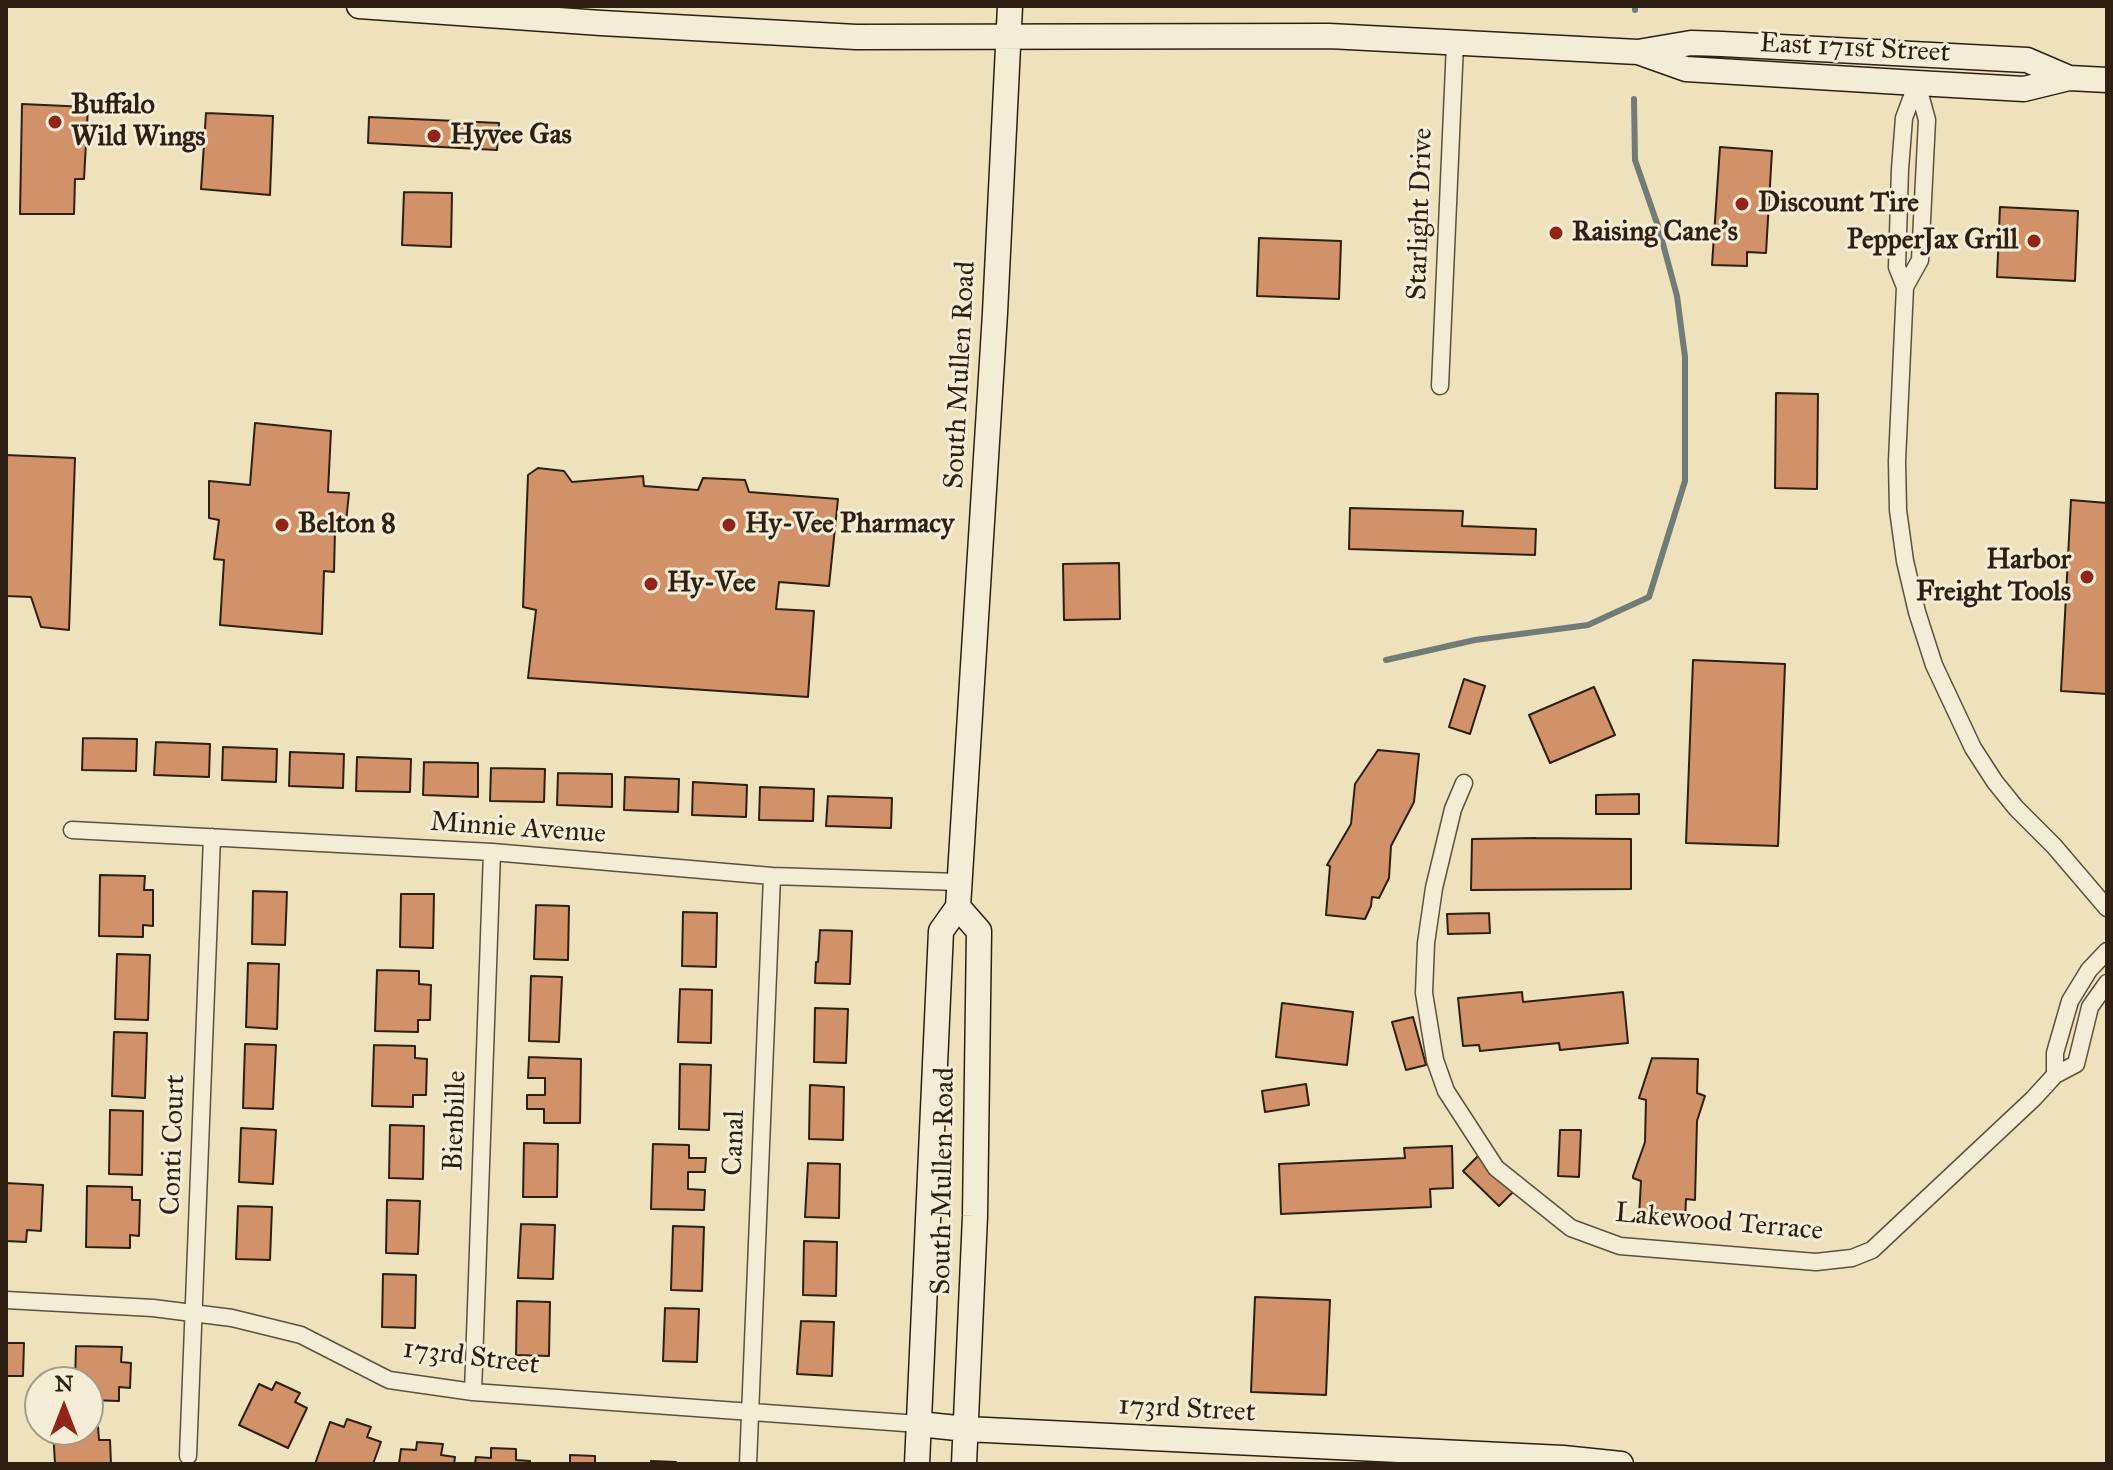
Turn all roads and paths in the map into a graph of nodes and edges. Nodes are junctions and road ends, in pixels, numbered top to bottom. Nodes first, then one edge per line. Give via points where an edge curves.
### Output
1 (359, 6) edge
2 (1010, 6) edge
3 (1008, 37) junction
4 (1455, 44) junction
5 (1638, 52) junction
6 (1919, 53) junction
7 (1727, 72) junction
8 (2069, 78) junction
9 (2107, 80) edge
10 (1917, 83) junction
11 (1905, 287) junction
12 (1440, 386) dead end
13 (1464, 783) dead end
14 (72, 830) dead end
15 (212, 837) junction
16 (492, 852) junction
17 (772, 876) junction
18 (959, 882) junction
19 (958, 907) junction
20 (2107, 908) edge
21 (2107, 951) edge
22 (2107, 983) edge
23 (2055, 1075) junction
24 (6, 1300) edge
25 (193, 1313) junction
26 (473, 1392) junction
27 (751, 1413) junction
28 (919, 1424) junction
29 (966, 1429) junction
30 (188, 1456) dead end
31 (748, 1464) edge
32 (917, 1464) edge
33 (964, 1464) edge
34 (1621, 1464) edge

1 - 3 street, East 171st Street via 841,36
2 - 3 street, South Mullen Road
3 - 4 street, East 171st Street via 1329,36
3 - 18 street, South Mullen Road
4 - 5 street, East 171st Street
4 - 12 street, Starlight Drive
5 - 6 street, East 171st Street via 1691,43
5 - 7 street, East 171st Street via 1686,69
6 - 7 street via 1900,67 1885,70 1769,64
6 - 8 street, East 171st Street via 2027,60
7 - 10 street, East 171st Street
8 - 9 street, East 171st Street
8 - 10 street, East 171st Street via 2024,89
10 - 11 street via 1904,118 1900,169 1897,267
10 - 11 street via 1927,120 1920,260
11 - 20 street via 1898,510 1905,561 1929,651 1966,735 1995,782
13 - 23 street, Lakewood Terrace via 1449,823 1426,943 1424,993 1435,1060 1446,1091 1496,1168 1571,1228 1620,1246 1816,1262 1852,1258 1872,1250
14 - 15 street, Minnie Avenue
15 - 16 street, Minnie Avenue
15 - 25 street, Conti Court
16 - 17 street, Minnie Avenue
16 - 26 street, Bienbille
17 - 18 street, Minnie Avenue
17 - 27 street, Canal
18 - 19 street, South Mullen Road
19 - 28 street, South Mullen Road via 941,931
19 - 29 street, South Mullen Road via 979,931
21 - 23 street via 2070,1001 2055,1053
22 - 23 street, Lakewood Terrace via 2090,1007 2076,1064
24 - 25 street, 173rd Street
25 - 26 street, 173rd Street via 301,1335 389,1380
25 - 30 street, Conti Court
26 - 27 street, 173rd Street
27 - 28 street, 173rd Street
27 - 31 street
28 - 29 street, 173rd Street
28 - 32 street, South Mullen Road
29 - 33 street, South Mullen Road
29 - 34 street, 173rd Street

